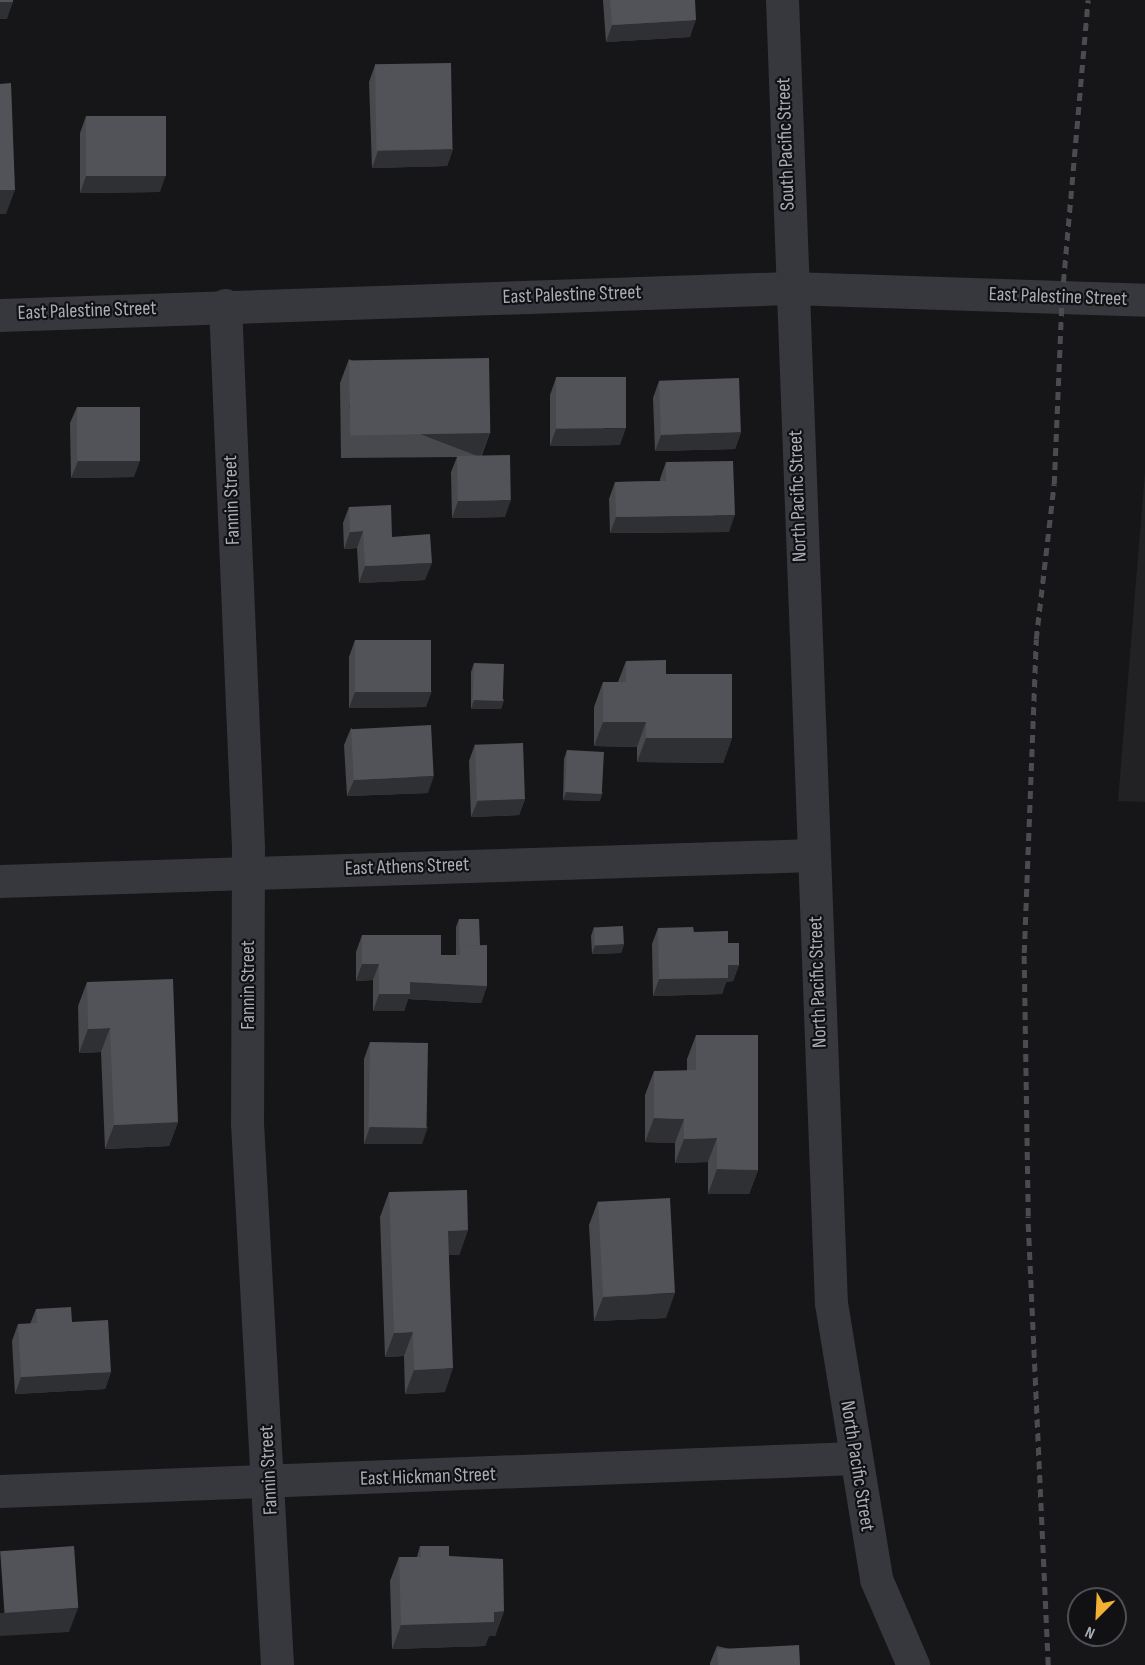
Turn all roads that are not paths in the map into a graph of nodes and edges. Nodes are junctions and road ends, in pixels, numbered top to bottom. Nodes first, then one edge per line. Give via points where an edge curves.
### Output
1 (782, 0) edge
2 (790, 288) junction
3 (1145, 300) edge
4 (225, 305) junction
5 (0, 315) edge
6 (813, 855) junction
7 (248, 872) junction
8 (0, 881) edge
9 (855, 1458) junction
10 (271, 1484) junction
11 (0, 1491) edge
12 (277, 1665) edge
13 (913, 1665) edge

1 - 2 street, South Pacific Street
2 - 3 street, East Palestine Street
2 - 4 street, East Palestine Street
2 - 6 street, North Pacific Street
4 - 5 street, East Palestine Street
4 - 7 street, Fannin Street
6 - 7 street, East Athens Street
6 - 9 street, North Pacific Street via 831,1303
7 - 8 street, East Athens Street
7 - 10 street, Fannin Street via 247,1124
9 - 10 street, East Hickman Street
9 - 13 street, North Pacific Street via 876,1579
10 - 11 street, East Hickman Street
10 - 12 street, Fannin Street

